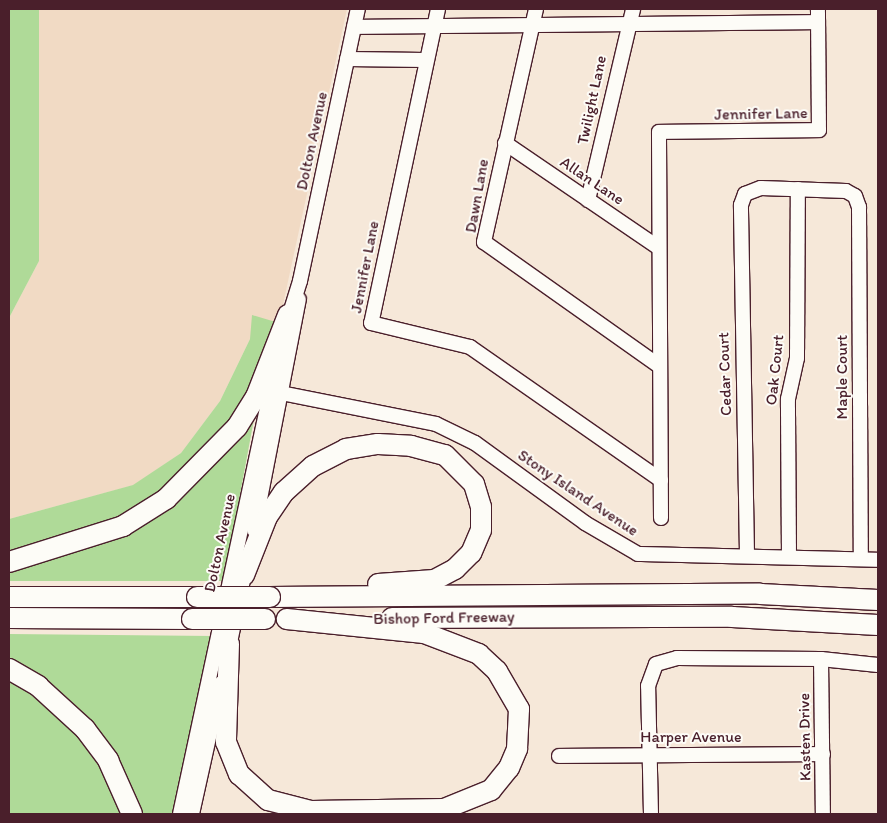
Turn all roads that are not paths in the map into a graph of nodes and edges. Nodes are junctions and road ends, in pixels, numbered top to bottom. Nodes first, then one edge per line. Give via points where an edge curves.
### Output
1 (358, 9) edge
2 (438, 9) edge
3 (536, 9) edge
4 (633, 9) edge
5 (818, 16) edge
6 (626, 24) junction
7 (531, 26) junction
8 (354, 27) junction
9 (433, 28) junction
10 (347, 59) junction
11 (426, 60) junction
12 (505, 143) junction
13 (798, 189) junction
14 (588, 200) junction
15 (659, 248) junction
16 (300, 281) junction
17 (288, 316) junction
18 (658, 365) junction
19 (277, 392) junction
20 (661, 480) junction
21 (661, 518) dead end
22 (747, 554) junction
23 (789, 555) junction
24 (861, 559) junction
25 (878, 560) edge
26 (9, 562) edge
27 (244, 575) junction
28 (9, 597) edge
29 (278, 597) junction
30 (878, 600) edge
31 (9, 618) edge
32 (287, 619) junction
33 (878, 625) edge
34 (229, 644) junction
35 (821, 659) junction
36 (878, 665) edge
37 (9, 669) edge
38 (650, 754) junction
39 (823, 754) junction
40 (559, 756) dead end
41 (132, 814) edge
42 (180, 814) edge
43 (192, 814) edge
44 (651, 814) edge
45 (823, 814) edge

1 - 8 street, Dolton Avenue
2 - 9 street, Jennifer Lane
3 - 7 street, Dawn Lane
4 - 6 street, Twilight Lane
5 - 6 street
5 - 15 street, Jennifer Lane via 819,130 659,132
6 - 7 street
6 - 14 street, Twilight Lane
7 - 9 street
7 - 12 street, Dawn Lane
8 - 9 street
8 - 10 street, Dolton Avenue
9 - 11 street, Jennifer Lane
10 - 11 street
10 - 16 street, Dolton Avenue
11 - 20 street, Jennifer Lane via 371,323 470,347
12 - 14 street, Allan Lane
12 - 18 street, Dawn Lane via 484,242
13 - 22 street, Cedar Court via 760,188 744,194 741,206 740,332
13 - 23 street, Oak Court via 797,358 788,399
13 - 24 street, Maple Court via 855,196 859,207
14 - 15 street, Allan Lane
15 - 18 street, Jennifer Lane
16 - 17 street, Dolton Avenue
16 - 19 street, Dolton Avenue via 298,323
17 - 19 street, Dolton Avenue
17 - 26 highway via 256,397 237,427 166,500 123,526
18 - 20 street, Jennifer Lane
19 - 22 street, Stony Island Avenue via 436,424 474,443 585,523 638,554
19 - 27 street, Dolton Avenue
19 - 42 street, Dolton Avenue
20 - 21 street, Jennifer Lane
22 - 23 street, Stony Island Avenue
23 - 24 street, Stony Island Avenue
24 - 25 street, Stony Island Avenue
27 - 29 highway via 267,517 284,492 313,466 346,449 411,446 445,455 474,484 481,507 481,530 471,553 455,570 434,580 322,588
27 - 34 street, Dolton Avenue
28 - 29 highway, Bishop Ford Freeway, bridge
29 - 30 highway, Bishop Ford Freeway via 760,594
31 - 32 highway, Bishop Ford Freeway, bridge
32 - 33 highway, Bishop Ford Freeway via 732,617
32 - 34 highway via 424,633 479,654 497,670 519,709 516,749 509,768 491,790 444,810 311,811 268,800 239,774 226,742
34 - 43 street, Dolton Avenue
35 - 36 street
35 - 38 street via 676,658 656,664 648,686
35 - 39 street, Kasten Drive
37 - 41 highway via 38,686 85,729 108,760
38 - 39 street, Harper Avenue
38 - 40 street, Harper Avenue
38 - 44 street
39 - 45 street, Kasten Drive

